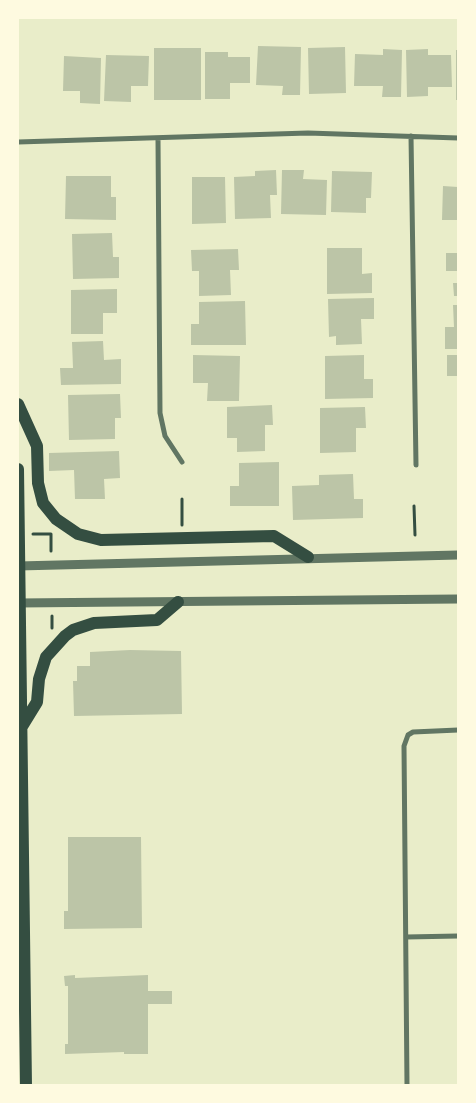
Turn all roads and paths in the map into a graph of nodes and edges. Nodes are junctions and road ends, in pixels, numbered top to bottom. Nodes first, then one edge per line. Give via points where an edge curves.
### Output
1 (411, 136) junction
2 (458, 138) edge
3 (158, 139) junction
4 (18, 142) edge
5 (18, 404) edge
6 (182, 462) dead end
7 (416, 465) dead end
8 (18, 469) edge
9 (182, 499) dead end
10 (414, 506) dead end
11 (182, 526) dead end
12 (32, 534) dead end
13 (415, 535) dead end
14 (51, 551) dead end
15 (458, 555) edge
16 (308, 557) junction
17 (19, 566) edge
18 (458, 599) edge
19 (178, 602) junction
20 (18, 603) edge
21 (21, 728) junction
22 (458, 730) edge
23 (458, 936) edge
24 (406, 937) junction
25 (26, 1086) edge
26 (407, 1086) edge

1 - 2 street
1 - 3 street via 308,133
1 - 7 street
3 - 4 street
3 - 6 street via 160,413 165,436
5 - 16 main road via 37,446 38,483 43,503 56,519 78,534 101,540 274,536
8 - 17 main road
9 - 11 path
10 - 13 path
12 - 14 path via 51,534
15 - 16 street
16 - 17 street
17 - 20 main road
18 - 19 street
19 - 20 street
19 - 21 main road via 157,620 94,623 65,636 46,657 39,679 37,702
20 - 21 main road
21 - 25 main road
22 - 24 street via 420,730 408,735 404,746
23 - 24 street
24 - 26 street

